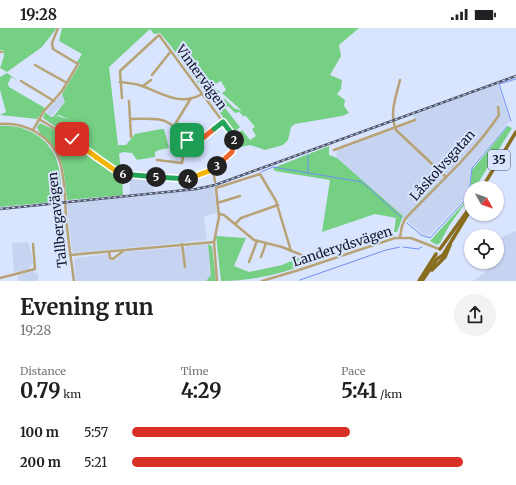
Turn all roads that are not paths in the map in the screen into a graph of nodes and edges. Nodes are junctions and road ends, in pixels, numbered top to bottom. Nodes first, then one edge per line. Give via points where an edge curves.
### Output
1 (58, 28) edge
2 (171, 51) junction
3 (35, 65) dead end
4 (152, 75) dead end
5 (151, 80) dead end
6 (400, 80) dead end
7 (21, 81) dead end
8 (120, 82) junction
9 (67, 83) junction
10 (143, 86) junction
11 (202, 94) junction
12 (191, 97) junction
13 (122, 98) dead end
14 (54, 101) junction
15 (129, 101) dead end
16 (498, 107) dead end
17 (39, 119) junction
18 (131, 119) junction
19 (415, 120) dead end
20 (223, 122) junction
21 (0, 124) edge
22 (174, 126) junction
23 (395, 128) junction
24 (33, 130) junction
25 (516, 132) edge
26 (131, 137) dead end
27 (186, 140) junction
28 (334, 150) dead end
29 (157, 160) dead end
30 (213, 169) junction
31 (446, 177) junction
32 (486, 181) edge
33 (215, 182) dead end
34 (240, 196) dead end
35 (217, 203) junction
36 (278, 206) junction
37 (219, 214) junction
38 (464, 215) edge
39 (464, 220) edge
40 (235, 224) junction
41 (455, 235) junction
42 (400, 237) junction
43 (257, 241) junction
44 (214, 242) junction
45 (266, 243) junction
46 (32, 244) dead end
47 (182, 244) junction
48 (427, 245) junction
49 (439, 249) junction
50 (124, 250) junction
51 (291, 251) junction
52 (109, 252) junction
53 (444, 252) junction
54 (436, 253) junction
55 (70, 255) junction
56 (261, 257) dead end
57 (440, 257) junction
58 (314, 260) dead end
59 (248, 262) dead end
60 (185, 268) dead end
61 (425, 276) junction
62 (0, 278) edge
63 (74, 281) edge
64 (218, 281) edge
65 (262, 281) edge
66 (419, 281) edge
67 (422, 281) edge

1 - 9 street via 52,43 53,49 78,64
2 - 4 street
2 - 8 street, Vintervägen via 159,34 121,70
2 - 11 street, Vintervägen
3 - 9 street
5 - 10 street
6 - 23 street via 392,112
7 - 14 street
8 - 10 street
8 - 13 street
9 - 14 street
10 - 12 street via 173,99
11 - 12 street
11 - 20 street, Vintervägen
12 - 22 street
14 - 17 street
15 - 18 street
16 - 31 street, Låskolvsgatan via 498,117
17 - 24 street
17 - 30 street, Vintervägen via 122,173 186,180
18 - 22 street via 163,119
18 - 26 street
19 - 23 street
20 - 27 street via 198,142
20 - 30 street, Vintervägen via 233,136 233,149
21 - 24 street, Tallbergavägen via 18,125
22 - 27 street
23 - 28 street
23 - 31 street
24 - 55 street, Tallbergavägen via 50,144 60,162
25 - 32 main road, 35
27 - 29 street via 182,163
30 - 33 street
31 - 42 street, Låskolvsgatan via 405,219
34 - 35 street
35 - 36 street via 216,188 260,174
35 - 37 street
36 - 40 street via 241,218
36 - 51 street
37 - 40 street
37 - 44 street
38 - 49 main road
39 - 41 main road
40 - 43 street
41 - 53 main road
41 - 61 main road via 444,257
42 - 48 street, Landerydsvägen
42 - 65 street, Landerydsvägen
43 - 45 street
43 - 59 street
44 - 47 street
44 - 64 street
45 - 51 street
45 - 56 street
46 - 62 street via 35,269
47 - 50 street
47 - 60 street
48 - 49 street, Landerydsvägen
48 - 54 street, Landerydsvägen
49 - 53 main road
49 - 54 main road
50 - 52 street
50 - 52 street via 113,259 110,258
51 - 58 street
52 - 55 street
53 - 57 main road
54 - 57 main road
54 - 66 main road
55 - 63 street, Tallbergavägen
57 - 61 main road
61 - 67 main road

